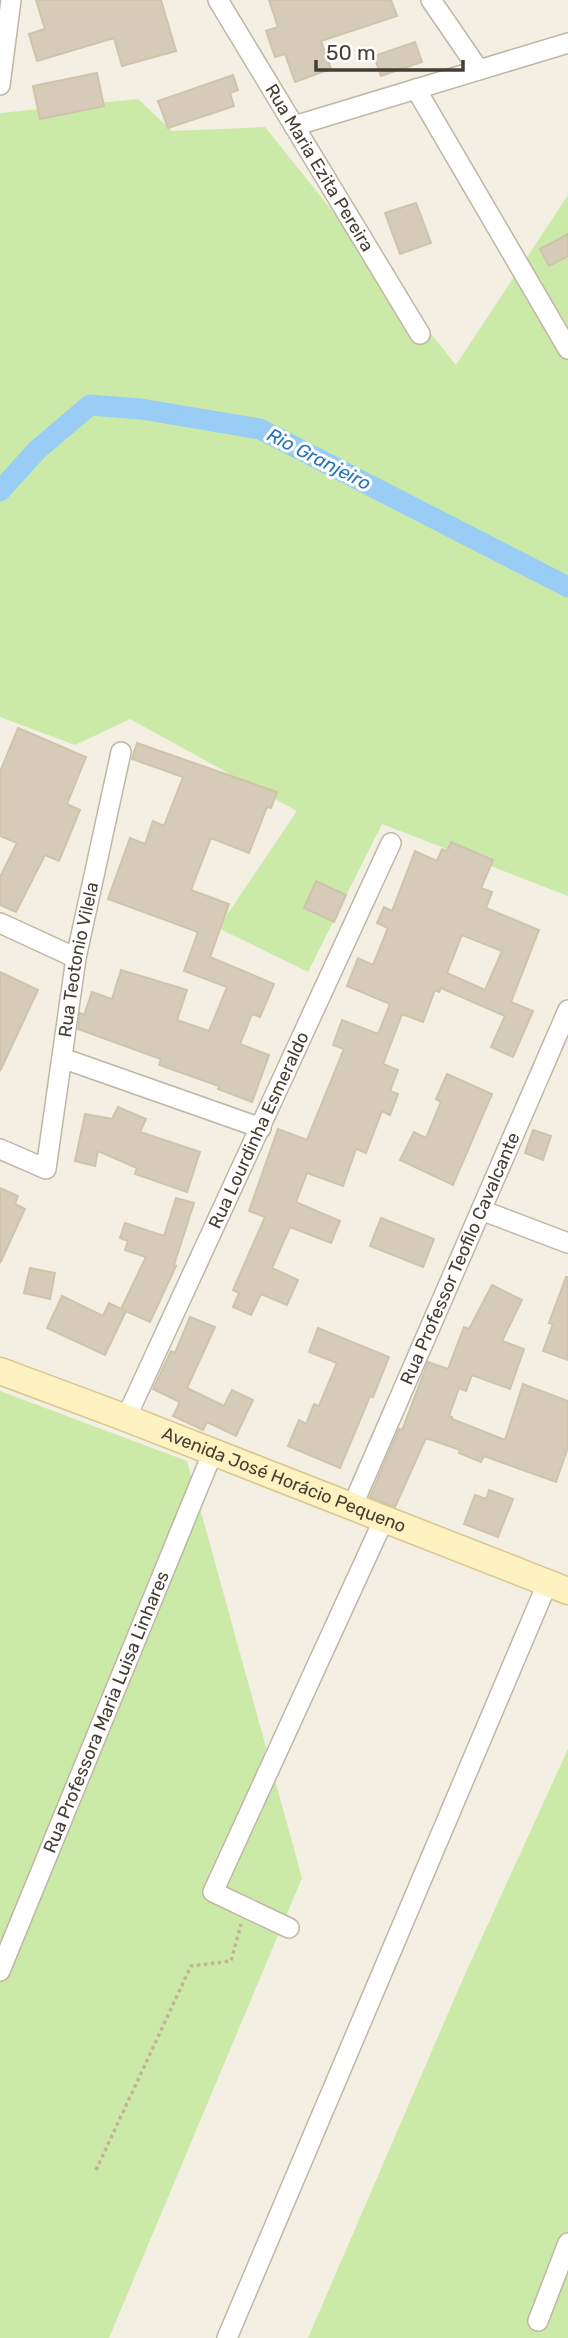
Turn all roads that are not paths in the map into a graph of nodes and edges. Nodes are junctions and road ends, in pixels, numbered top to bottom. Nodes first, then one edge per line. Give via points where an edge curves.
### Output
1 (11, 0) edge
2 (218, 0) edge
3 (431, 0) edge
4 (568, 44) edge
5 (479, 70) junction
6 (0, 85) edge
7 (416, 89) junction
8 (294, 126) junction
9 (420, 334) dead end
10 (568, 349) edge
11 (121, 752) dead end
12 (391, 843) dead end
13 (0, 923) edge
14 (76, 958) junction
15 (568, 1010) edge
16 (62, 1058) junction
17 (261, 1128) junction
18 (0, 1149) edge
19 (481, 1210) junction
20 (568, 1243) edge
21 (0, 1371) edge
22 (125, 1418) junction
23 (212, 1454) junction
24 (352, 1507) junction
25 (384, 1519) junction
26 (558, 1588) edge
27 (289, 1928) dead end
28 (0, 1971) edge
29 (568, 2243) edge
30 (538, 2322) dead end
31 (227, 2338) edge

1 - 6 street
2 - 8 street, Rua Maria Ezita Pereira
3 - 5 street
4 - 5 street
5 - 7 street
7 - 8 street
7 - 10 street
8 - 9 street, Rua Maria Ezita Pereira
11 - 14 street, Rua Teotonio Vilela
12 - 17 street, Rua Lourdinha Esmeraldo
13 - 14 street
14 - 16 street, Rua Teotonio Vilela
15 - 19 street, Rua Professor Teofilo Cavalcante
16 - 17 street
16 - 18 street, Rua Teotonio Vilela via 46,1169
17 - 22 street, Rua Lourdinha Esmeraldo
19 - 20 street
19 - 24 street, Rua Professor Teofilo Cavalcante
21 - 22 street, Avenida José Horácio Pequeno
22 - 23 street, Avenida José Horácio Pequeno
23 - 24 street, Avenida José Horácio Pequeno
23 - 28 street, Rua Professora Maria Luisa Linhares
24 - 25 street, Avenida José Horácio Pequeno
25 - 26 street, Avenida José Horácio Pequeno
25 - 27 street via 214,1892
26 - 31 street
29 - 30 street

